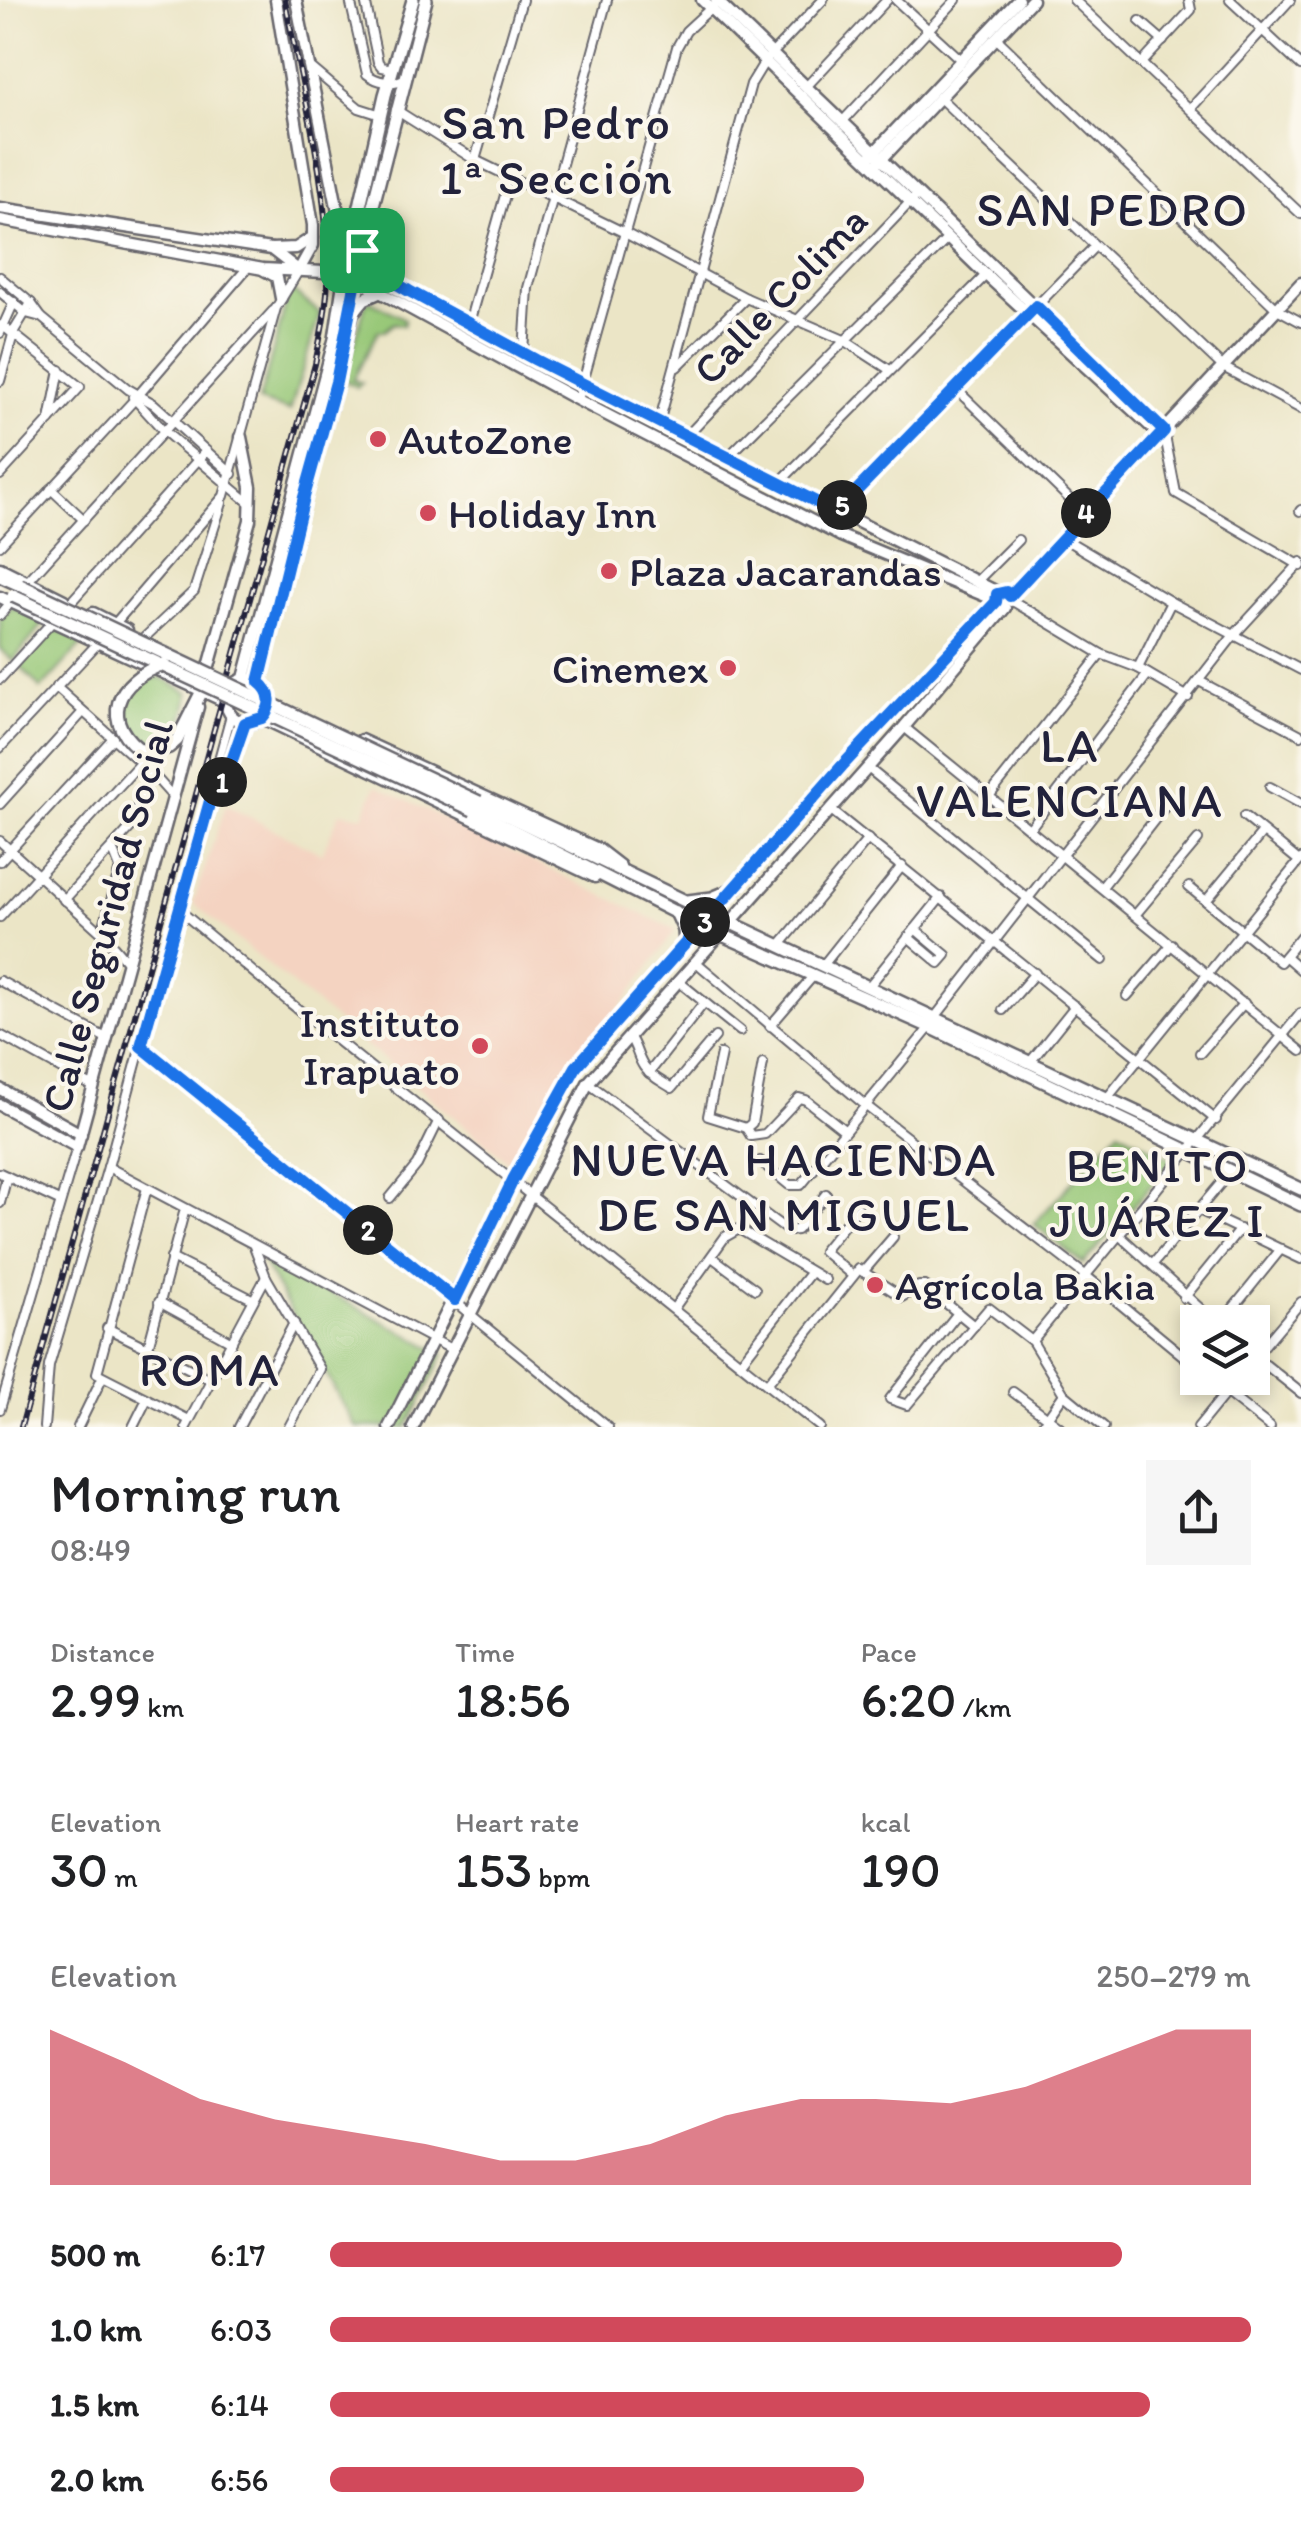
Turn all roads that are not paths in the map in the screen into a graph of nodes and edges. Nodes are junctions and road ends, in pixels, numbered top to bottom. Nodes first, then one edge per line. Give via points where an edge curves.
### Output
1 (276, 0) edge
2 (296, 0) edge
3 (350, 0) edge
4 (365, 0) edge
5 (413, 0) edge
6 (426, 0) edge
7 (522, 0) edge
8 (607, 0) edge
9 (824, 0) edge
10 (887, 0) edge
11 (896, 0) edge
12 (956, 0) edge
13 (1018, 0) edge
14 (1032, 0) edge
15 (1074, 0) edge
16 (1189, 0) edge
17 (1230, 0) edge
18 (1290, 0) edge
19 (713, 2) edge
20 (1140, 20) dead end
21 (928, 30) junction
22 (1262, 30) junction
23 (996, 38) junction
24 (1162, 41) junction
25 (984, 44) junction
26 (768, 57) junction
27 (961, 60) junction
28 (1142, 63) junction
29 (308, 65) junction
30 (1301, 66) edge
31 (404, 78) junction
32 (386, 82) junction
33 (806, 87) junction
34 (940, 98) junction
35 (1190, 108) junction
36 (396, 110) junction
37 (381, 115) junction
38 (842, 122) junction
39 (387, 148) junction
40 (475, 160) junction
41 (874, 160) junction
42 (506, 188) dead end
43 (551, 195) junction
44 (914, 198) junction
45 (0, 208) edge
46 (1301, 214) edge
47 (0, 220) edge
48 (625, 232) junction
49 (314, 237) junction
50 (948, 238) junction
51 (1094, 246) junction
52 (363, 247) junction
53 (271, 249) junction
54 (249, 266) junction
55 (264, 269) junction
56 (299, 270) junction
57 (699, 272) junction
58 (345, 274) junction
59 (986, 275) junction
60 (0, 277) edge
61 (358, 280) junction
62 (1301, 283) edge
63 (0, 292) edge
64 (380, 292) junction
65 (20, 294) junction
66 (746, 298) junction
67 (31, 303) junction
68 (278, 303) junction
69 (13, 304) junction
70 (1277, 309) junction
71 (1032, 310) junction
72 (26, 313) junction
73 (352, 314) junction
74 (41, 317) junction
75 (798, 318) junction
76 (1301, 322) edge
77 (468, 324) junction
78 (1, 328) edge
79 (14, 331) junction
80 (844, 340) junction
81 (524, 354) junction
82 (536, 360) junction
83 (1223, 367) junction
84 (60, 370) junction
85 (674, 370) junction
86 (890, 370) junction
87 (530, 374) junction
88 (0, 381) edge
89 (584, 385) junction
90 (956, 389) junction
91 (136, 396) junction
92 (578, 400) junction
93 (1301, 409) edge
94 (50, 422) junction
95 (173, 422) junction
96 (659, 423) junction
97 (311, 428) junction
98 (164, 431) junction
99 (1164, 436) junction
100 (686, 437) junction
101 (241, 438) junction
102 (318, 450) junction
103 (206, 451) junction
104 (728, 457) junction
105 (198, 461) junction
106 (229, 471) junction
107 (0, 475) edge
108 (218, 478) junction
109 (779, 483) junction
110 (229, 486) junction
111 (51, 489) junction
112 (224, 496) junction
113 (813, 501) junction
114 (250, 504) junction
115 (836, 512) junction
116 (1085, 514) junction
117 (804, 517) junction
118 (84, 520) junction
119 (1063, 538) junction
120 (1018, 540) dead end
121 (0, 545) edge
122 (1300, 564) edge
123 (0, 572) edge
124 (976, 581) junction
125 (12, 592) edge
126 (1003, 600) junction
127 (1171, 602) junction
128 (70, 603) junction
129 (0, 615) edge
130 (53, 621) junction
131 (115, 624) junction
132 (1234, 635) junction
133 (144, 638) junction
134 (99, 642) junction
135 (946, 654) junction
136 (1102, 654) junction
137 (164, 664) junction
138 (958, 664) junction
139 (1138, 668) junction
140 (209, 670) junction
141 (1301, 670) edge
142 (1148, 674) junction
143 (0, 679) edge
144 (1199, 680) junction
145 (240, 681) junction
146 (259, 682) junction
147 (56, 687) junction
148 (202, 691) junction
149 (1188, 696) junction
150 (270, 699) junction
151 (226, 702) junction
152 (295, 710) junction
153 (83, 712) junction
154 (232, 715) junction
155 (262, 718) junction
156 (245, 723) junction
157 (904, 727) junction
158 (287, 730) junction
159 (872, 733) junction
160 (1301, 735) edge
161 (112, 738) junction
162 (887, 746) junction
163 (0, 748) edge
164 (140, 763) junction
165 (868, 768) junction
166 (148, 770) junction
167 (427, 770) junction
168 (1270, 787) dead end
169 (213, 790) junction
170 (416, 792) junction
171 (990, 795) junction
172 (174, 798) junction
173 (0, 804) edge
174 (1301, 804) edge
175 (1166, 805) dead end
176 (477, 806) junction
177 (831, 810) junction
178 (1244, 816) dead end
179 (1031, 827) junction
180 (1263, 832) junction
181 (868, 839) junction
182 (1198, 840) dead end
183 (0, 842) edge
184 (112, 848) junction
185 (10, 850) junction
186 (1065, 856) junction
187 (1300, 860) edge
188 (0, 861) edge
189 (902, 866) junction
190 (37, 876) junction
191 (624, 879) junction
192 (1189, 887) dead end
193 (736, 888) junction
194 (1102, 888) junction
195 (940, 896) junction
196 (1029, 899) junction
197 (64, 900) junction
198 (1206, 901) junction
199 (686, 902) junction
200 (178, 908) junction
201 (676, 912) junction
202 (712, 914) junction
203 (1136, 914) junction
204 (0, 917) edge
205 (731, 922) junction
206 (702, 926) junction
207 (915, 929) junction
208 (1242, 932) junction
209 (102, 933) junction
210 (720, 934) junction
211 (1301, 936) edge
212 (908, 938) junction
213 (996, 940) junction
214 (781, 944) junction
215 (1172, 944) junction
216 (684, 945) junction
217 (1284, 956) junction
218 (1104, 960) dead end
219 (696, 962) junction
220 (128, 964) junction
221 (824, 964) junction
222 (1301, 970) edge
223 (1035, 973) junction
224 (1207, 974) junction
225 (814, 975) junction
226 (0, 981) edge
227 (678, 981) junction
228 (870, 986) junction
229 (1127, 996) dead end
230 (1244, 1003) junction
231 (704, 1004) junction
232 (1076, 1006) junction
233 (1003, 1010) dead end
234 (1301, 1013) edge
235 (934, 1022) junction
236 (770, 1026) junction
237 (740, 1031) dead end
238 (0, 1036) edge
239 (629, 1036) junction
240 (1282, 1036) junction
241 (714, 1037) dead end
242 (106, 1038) junction
243 (141, 1046) junction
244 (1301, 1051) edge
245 (721, 1054) dead end
246 (1200, 1054) dead end
247 (1139, 1059) junction
248 (1031, 1061) junction
249 (764, 1063) dead end
250 (649, 1073) junction
251 (588, 1083) junction
252 (92, 1086) junction
253 (0, 1089) edge
254 (1108, 1097) junction
255 (0, 1105) edge
256 (864, 1105) junction
257 (439, 1120) junction
258 (1216, 1120) junction
259 (749, 1125) junction
260 (844, 1130) junction
261 (81, 1134) junction
262 (1199, 1140) junction
263 (77, 1147) junction
264 (1189, 1151) junction
265 (760, 1161) dead end
266 (108, 1167) junction
267 (1231, 1171) junction
268 (4, 1174) edge
269 (513, 1180) junction
270 (147, 1188) junction
271 (1301, 1188) edge
272 (826, 1194) dead end
273 (531, 1196) junction
274 (390, 1198) dead end
275 (59, 1201) junction
276 (0, 1203) edge
277 (1301, 1205) edge
278 (858, 1208) dead end
279 (185, 1209) junction
280 (1199, 1210) junction
281 (1240, 1229) junction
282 (1118, 1234) junction
283 (893, 1236) dead end
284 (253, 1245) junction
285 (1281, 1249) junction
286 (712, 1257) junction
287 (171, 1258) junction
288 (1301, 1259) edge
289 (1153, 1264) junction
290 (810, 1273) junction
291 (858, 1274) junction
292 (1084, 1275) junction
293 (266, 1277) junction
294 (825, 1280) dead end
295 (755, 1289) dead end
296 (1184, 1298) junction
297 (252, 1299) junction
298 (455, 1300) junction
299 (159, 1302) junction
300 (1301, 1302) edge
301 (1194, 1305) edge
302 (1233, 1305) edge
303 (674, 1308) junction
304 (958, 1313) junction
305 (470, 1316) junction
306 (294, 1323) junction
307 (974, 1326) junction
308 (108, 1328) junction
309 (1270, 1339) edge
310 (432, 1340) junction
311 (1032, 1341) junction
312 (232, 1342) junction
313 (148, 1347) junction
314 (452, 1350) junction
315 (1180, 1353) edge
316 (741, 1362) junction
317 (1270, 1367) edge
318 (99, 1376) junction
319 (1301, 1376) edge
320 (212, 1380) junction
321 (767, 1384) junction
322 (1292, 1386) junction
323 (1013, 1392) dead end
324 (1301, 1393) edge
325 (1064, 1394) junction
326 (1223, 1395) edge
327 (1228, 1395) edge
328 (147, 1399) junction
329 (0, 1409) edge
330 (1048, 1418) junction
331 (188, 1424) edge
332 (44, 1427) edge
333 (78, 1427) edge
334 (133, 1427) edge
335 (239, 1427) edge
336 (289, 1427) edge
337 (390, 1427) edge
338 (413, 1427) edge
339 (608, 1427) edge
340 (820, 1427) edge
341 (1041, 1427) edge
342 (1060, 1427) edge
343 (1104, 1427) edge
344 (1198, 1427) edge
345 (1270, 1427) edge

1 - 49 street
2 - 29 street
3 - 32 street via 363,65
4 - 32 street
5 - 32 main road
6 - 31 main road
7 - 40 street
8 - 43 street
9 - 26 street
10 - 33 street
11 - 21 street
12 - 21 street
13 - 25 street
14 - 23 street
15 - 28 street
16 - 24 street via 1191,10
17 - 22 street
18 - 22 street
19 - 26 street
19 - 48 street via 677,47
20 - 24 street
21 - 27 street
21 - 38 street
22 - 30 street
22 - 35 street
23 - 25 street
23 - 70 street
24 - 28 street
25 - 27 street
25 - 34 street
26 - 33 street
26 - 41 street
26 - 57 street via 751,84
27 - 41 street
28 - 35 street
29 - 37 street via 359,108
29 - 58 street
31 - 32 street
31 - 36 main road
32 - 37 main road
33 - 38 street
34 - 41 street
34 - 51 street
35 - 46 street
36 - 39 main road
36 - 40 street
37 - 39 main road via 389,124
37 - 58 main road
38 - 41 street
39 - 52 main road
40 - 43 street
41 - 44 street
42 - 77 street
43 - 48 street
43 - 81 street via 528,288
44 - 50 street
44 - 71 street
44 - 75 street, Calle Colima
45 - 53 street
47 - 54 street
48 - 57 street
48 - 89 street
49 - 53 street via 296,248
49 - 56 street
50 - 59 street
50 - 80 street
51 - 71 street
51 - 83 street
52 - 58 main road
52 - 61 main road
52 - 77 street via 380,274
53 - 56 street
54 - 55 street
54 - 91 street
55 - 56 street
55 - 68 street via 277,277
56 - 58 street
56 - 68 street
57 - 66 street
57 - 85 street
58 - 61 street
58 - 97 main road
59 - 71 street
59 - 86 street
60 - 65 street
61 - 64 street
61 - 73 main road
62 - 70 street
63 - 69 street
64 - 73 main road
64 - 87 street
65 - 67 street
65 - 69 street
66 - 75 street
66 - 85 street
67 - 72 street
67 - 74 street
68 - 95 street
68 - 101 street
69 - 72 street
69 - 78 street
70 - 76 street
70 - 83 street
71 - 90 street
71 - 99 street
72 - 74 street
72 - 79 street
73 - 102 main road
74 - 91 street
75 - 80 street
75 - 100 street, Calle Colima
77 - 81 street
78 - 79 street
79 - 84 street
79 - 88 street
80 - 86 street
80 - 104 street
81 - 82 street
82 - 87 street
82 - 89 street
83 - 93 street
83 - 99 street
84 - 94 street
84 - 94 street via 80,387
85 - 96 street
86 - 109 street
87 - 92 street
89 - 92 street
89 - 96 street
90 - 115 street
90 - 116 street
91 - 95 street
91 - 98 street
91 - 111 street
92 - 117 street
94 - 107 street
95 - 98 street
95 - 103 street
96 - 100 street
97 - 102 main road
97 - 145 main road
98 - 105 street
98 - 118 street
99 - 116 street
99 - 122 street via 1176,493
100 - 104 street
101 - 106 street
101 - 114 street, Calle Seguridad Social
102 - 146 main road
103 - 105 street
103 - 106 street
104 - 109 street
105 - 108 street
105 - 128 street
106 - 108 street
106 - 110 street
108 - 110 street
109 - 113 street
110 - 112 street
110 - 114 street
111 - 118 street
111 - 121 street
112 - 131 street
112 - 133 street via 194,591
113 - 115 street
113 - 117 street
114 - 140 street, Calle Seguridad Social
115 - 124 street
116 - 119 street
117 - 126 street
118 - 125 street
119 - 126 street
119 - 127 street
120 - 124 street
122 - 132 street
123 - 125 main road
124 - 126 street
125 - 128 street
125 - 129 street
125 - 130 street
125 - 137 main road, bridge
125 - 176 main road, bridge
126 - 135 street
126 - 136 street
126 - 138 street
127 - 132 street
127 - 139 street
128 - 131 street
130 - 134 street
130 - 143 street
131 - 133 street
131 - 134 street
132 - 141 street
132 - 144 street
133 - 140 street
134 - 147 street
134 - 148 street
135 - 138 street
135 - 159 street
136 - 139 street
136 - 171 street
137 - 148 main road, bridge via 137,676 118,700 117,720 126,738 146,754 178,740
137 - 176 main road, bridge
138 - 157 street
139 - 142 street
140 - 145 street
140 - 148 street, Calle Seguridad Social
142 - 149 street
142 - 179 street
144 - 149 street
144 - 160 street
145 - 146 street
145 - 151 street
146 - 150 street
147 - 153 street
147 - 163 street
148 - 151 street
148 - 172 street, Calle Seguridad Social
149 - 186 street
150 - 152 street
150 - 155 street
151 - 154 street
152 - 158 street
152 - 167 street
153 - 161 street
153 - 173 street
154 - 156 street
154 - 169 street
155 - 156 street
155 - 158 street
156 - 169 street via 227,775
157 - 162 street
157 - 171 street
158 - 170 street
159 - 162 street
159 - 193 street
161 - 164 street
161 - 185 street
162 - 165 street
164 - 166 street
164 - 190 street
165 - 177 street
165 - 196 street
166 - 172 street
166 - 184 street via 131,827
167 - 170 street via 426,784
167 - 191 street via 598,849
168 - 174 street
169 - 200 street
170 - 191 street via 591,876
171 - 179 street
172 - 220 street, Calle Seguridad Social
175 - 194 street
176 - 191 main road
177 - 181 street
177 - 205 street
178 - 180 street
179 - 186 street
180 - 187 street
180 - 198 street
181 - 189 street
181 - 214 street
182 - 203 street
183 - 185 street
184 - 197 street
184 - 209 street via 120,868
185 - 188 street
185 - 190 street
186 - 194 street
186 - 196 street
187 - 208 street
189 - 195 street
189 - 221 street
190 - 197 street
190 - 204 street
191 - 199 main road
191 - 201 main road
192 - 198 street
193 - 199 main road
193 - 202 street
194 - 203 street
195 - 207 street
195 - 213 street
196 - 213 street
196 - 218 street
197 - 209 street
198 - 208 street
199 - 202 main road
200 - 243 street
200 - 257 street
201 - 206 main road
201 - 216 main road
202 - 205 main road
202 - 206 street
203 - 215 street
205 - 210 street
205 - 214 main road
206 - 210 main road
206 - 216 street
207 - 212 street
207 - 212 street via 946,955 939,963
208 - 217 street via 1280,962
208 - 224 street
209 - 220 street
210 - 219 street
210 - 225 main road
211 - 217 street
212 - 228 street
213 - 223 street
213 - 235 street
214 - 221 main road
215 - 224 street
215 - 229 street
216 - 269 street via 576,1067
217 - 222 street
219 - 227 street
219 - 236 street
220 - 242 street, Calle Seguridad Social
221 - 228 main road
223 - 232 street
223 - 233 street
224 - 230 street
224 - 247 street
225 - 235 main road
225 - 236 street
226 - 242 street
227 - 231 street
227 - 239 street
228 - 235 main road
230 - 240 street
230 - 246 street
231 - 237 street
231 - 250 street
232 - 247 street
232 - 248 street
234 - 240 street
235 - 248 main road
235 - 256 street
235 - 264 main road
236 - 256 street
238 - 252 street
239 - 250 street
239 - 251 street
240 - 244 street
240 - 258 street
241 - 250 street via 672,1088
242 - 252 street, Calle Seguridad Social
243 - 266 street
243 - 298 street
245 - 259 street via 708,1116
247 - 254 street
247 - 258 street
248 - 254 main road
249 - 259 street
251 - 272 street via 788,1231 797,1230
251 - 273 street
252 - 261 street, Calle Seguridad Social
253 - 261 street
254 - 262 main road
255 - 263 street
256 - 260 street
256 - 292 street
257 - 269 street
257 - 274 street via 418,1165
258 - 262 street
259 - 260 street via 751,1136 764,1134 798,1098
260 - 265 street via 801,1185 789,1184
261 - 263 street, Calle Seguridad Social
262 - 264 street
262 - 271 main road
263 - 275 street, Calle Seguridad Social
264 - 267 main road
264 - 282 street
266 - 270 street
266 - 332 street via 49,1366
267 - 277 main road
267 - 280 street
268 - 275 street
268 - 276 street
269 - 273 street
269 - 298 street
270 - 279 street
270 - 308 street
273 - 303 street
273 - 305 street
275 - 329 street, Calle Seguridad Social
278 - 291 street via 822,1251
279 - 284 street
279 - 287 street
280 - 281 street
280 - 289 street
281 - 285 street
281 - 296 street
282 - 289 street
282 - 292 street
283 - 291 street
284 - 293 street
284 - 310 street
285 - 288 street
285 - 302 street
286 - 290 street via 739,1229
286 - 295 street
286 - 303 street
287 - 297 street
287 - 299 street
289 - 296 street
290 - 294 street
290 - 316 street
291 - 304 street via 902,1297 924,1286
291 - 321 street
292 - 311 street
292 - 315 street
293 - 297 street
293 - 306 street
296 - 301 street
297 - 312 street
298 - 305 street
298 - 310 street
299 - 312 street
299 - 313 street
300 - 309 street
303 - 316 street
304 - 307 street
304 - 307 street via 890,1400 907,1405
305 - 314 street
305 - 339 street
306 - 335 street
306 - 336 street via 320,1368
307 - 311 street via 989,1308
308 - 313 street
308 - 318 street
310 - 314 street
310 - 337 street
311 - 325 street
312 - 320 street
313 - 320 street
314 - 338 street
316 - 321 street
317 - 322 street
318 - 328 street
318 - 333 street
319 - 322 street
320 - 331 street
321 - 340 street
322 - 324 street
323 - 330 street
325 - 330 street
325 - 343 street
326 - 344 street
327 - 345 street
328 - 331 street
328 - 334 street
330 - 341 street
330 - 342 street

